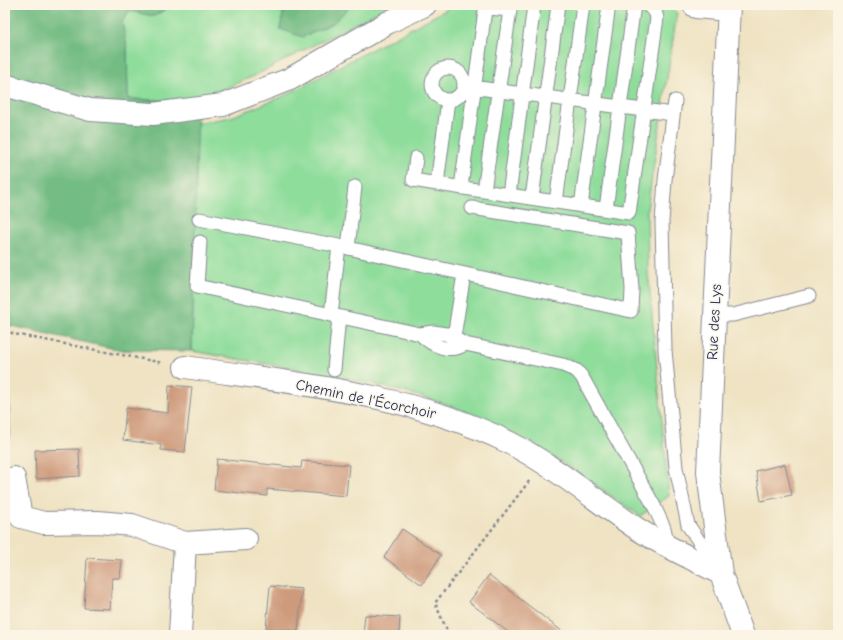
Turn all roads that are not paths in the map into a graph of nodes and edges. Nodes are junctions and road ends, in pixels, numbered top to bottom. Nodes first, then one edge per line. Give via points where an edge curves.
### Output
1 (424, 5) edge
2 (534, 5) edge
3 (558, 5) edge
4 (583, 5) edge
5 (609, 5) edge
6 (634, 5) edge
7 (647, 5) edge
8 (694, 5) edge
9 (510, 7) edge
10 (728, 7) edge
11 (5, 85) edge
12 (470, 87) junction
13 (499, 91) junction
14 (523, 94) junction
15 (547, 97) junction
16 (448, 100) junction
17 (571, 100) junction
18 (596, 103) junction
19 (621, 107) junction
20 (645, 110) junction
21 (416, 158) dead end
22 (437, 184) junction
23 (355, 187) dead end
24 (461, 187) junction
25 (484, 191) junction
26 (509, 195) junction
27 (532, 198) junction
28 (556, 202) junction
29 (581, 206) junction
30 (472, 208) dead end
31 (606, 209) junction
32 (199, 219) dead end
33 (200, 242) dead end
34 (344, 247) junction
35 (464, 274) junction
36 (809, 296) dead end
37 (714, 315) junction
38 (335, 316) junction
39 (460, 340) junction
40 (185, 367) road end
41 (334, 370) dead end
42 (14, 478) dead end
43 (246, 539) dead end
44 (185, 543) junction
45 (668, 546) junction
46 (721, 574) junction
47 (180, 635) edge
48 (744, 635) edge

1 - 11 street via 387,23 290,79 223,105 152,114 90,110
2 - 14 lane
3 - 15 lane
4 - 17 lane
5 - 18 lane
6 - 19 lane
7 - 20 lane via 655,11 657,18
8 - 10 street
9 - 12 lane via 485,10
9 - 13 lane
10 - 37 street, Rue des Lys
12 - 13 lane
12 - 16 lane
12 - 16 lane via 454,69 440,69 434,74 432,88 441,98
12 - 24 lane
13 - 14 lane
13 - 25 lane
14 - 15 lane
14 - 26 lane
15 - 17 lane
15 - 27 lane
16 - 22 lane
17 - 18 lane
17 - 28 lane
18 - 19 lane
18 - 29 lane
19 - 20 lane
19 - 31 lane
20 - 31 lane via 629,213
20 - 46 lane via 674,107 662,222 665,350 676,468 688,525
21 - 22 lane via 412,180
22 - 24 lane
23 - 34 lane
24 - 25 lane
25 - 26 lane
26 - 27 lane
27 - 28 lane
28 - 29 lane
29 - 31 lane
30 - 35 lane via 628,232 631,311
32 - 34 lane
33 - 38 lane via 197,286
34 - 35 lane
34 - 38 lane
35 - 39 lane
36 - 37 lane via 733,315
37 - 46 street, Rue des Lys via 708,472
38 - 39 lane via 420,334 433,332
38 - 41 lane
39 - 45 lane via 577,371 654,506 664,528
40 - 45 street, Chemin de l'Écorchoir via 337,390 417,408 469,425 544,463 635,527
42 - 44 street via 21,517 44,523 98,522 132,525
43 - 44 street
44 - 47 street
45 - 46 street, Chemin de l'Écorchoir
46 - 48 street, Rue des Lys

